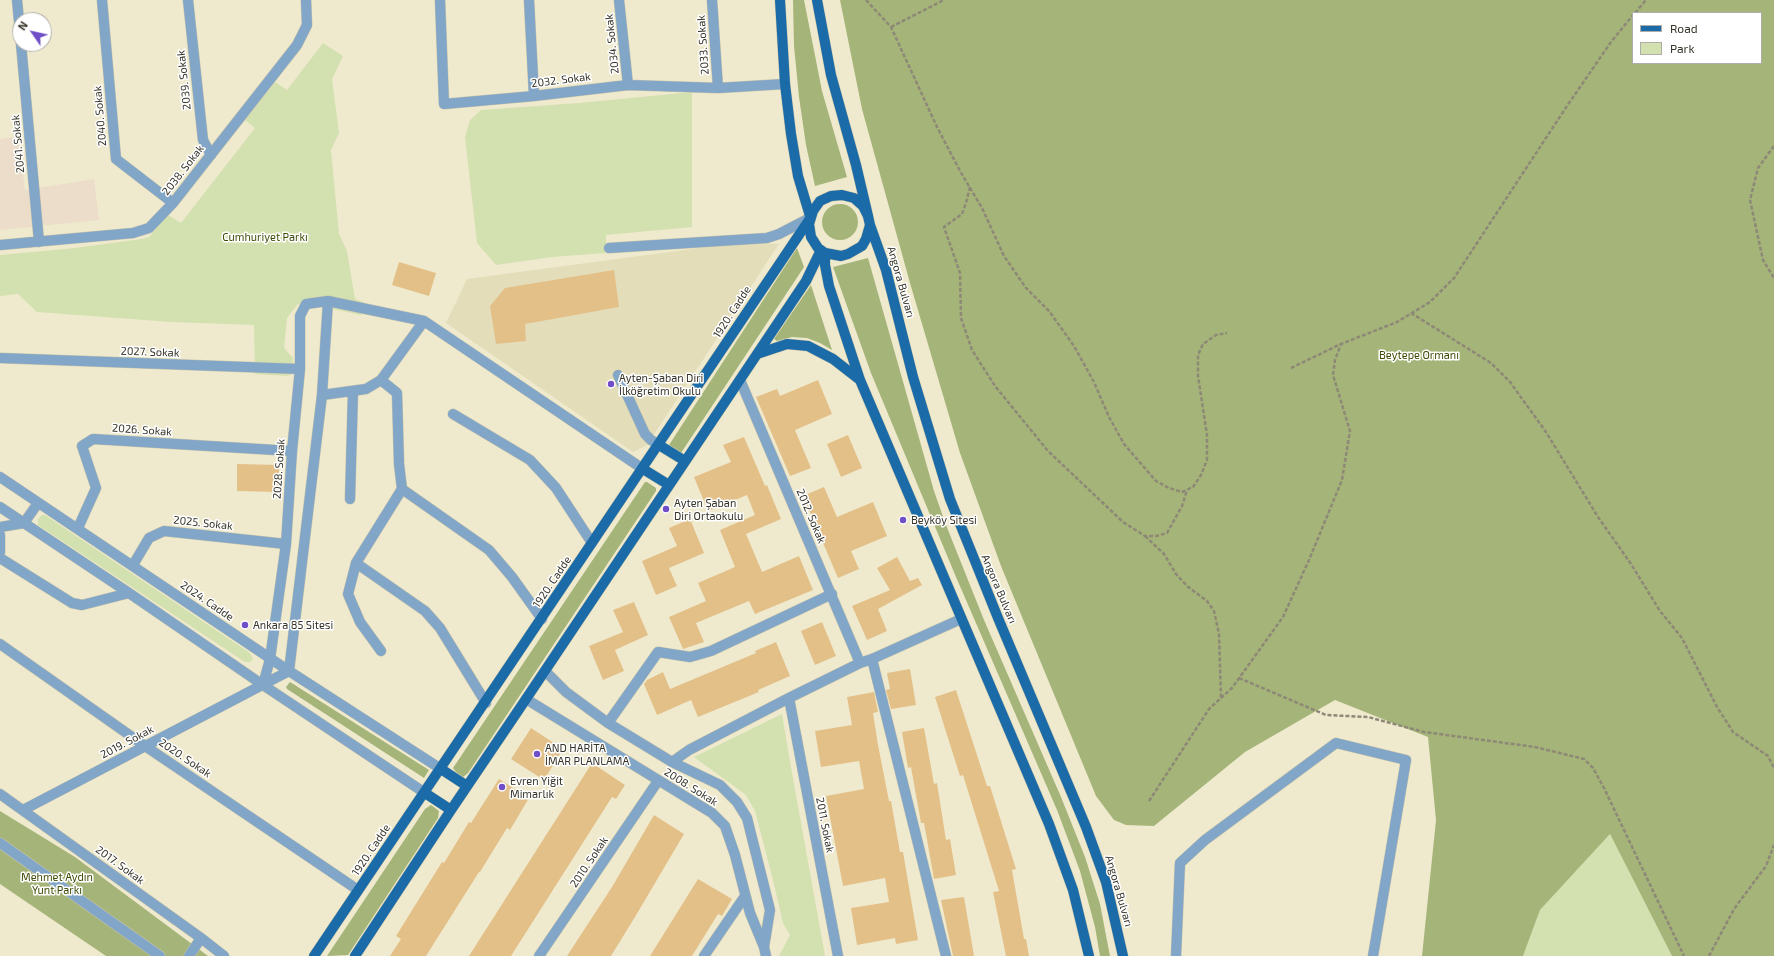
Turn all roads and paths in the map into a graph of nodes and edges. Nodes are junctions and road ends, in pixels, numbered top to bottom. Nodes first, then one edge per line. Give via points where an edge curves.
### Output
1 (17, 0) edge
2 (102, 0) edge
3 (188, 0) edge
4 (306, 0) edge
5 (440, 0) edge
6 (529, 0) edge
7 (619, 0) edge
8 (712, 0) edge
9 (780, 0) edge
10 (817, 0) edge
11 (866, 0) edge
12 (944, 0) edge
13 (1646, 0) edge
14 (18, 12) edge
15 (1636, 12) edge
16 (1632, 16) edge
17 (891, 27) junction
18 (22, 52) edge
19 (785, 84) junction
20 (628, 85) junction
21 (718, 88) junction
22 (534, 96) junction
23 (1774, 146) edge
24 (211, 155) junction
25 (970, 187) junction
26 (172, 203) junction
27 (810, 218) junction
28 (869, 221) junction
29 (39, 242) junction
30 (0, 245) edge
31 (609, 248) dead end
32 (823, 251) junction
33 (1774, 278) edge
34 (328, 301) junction
35 (1412, 313) junction
36 (424, 321) junction
37 (1227, 333) dead end
38 (1341, 344) junction
39 (757, 354) junction
40 (0, 358) edge
41 (1291, 368) dead end
42 (300, 369) junction
43 (618, 375) dead end
44 (381, 380) junction
45 (740, 380) junction
46 (860, 380) junction
47 (353, 390) junction
48 (322, 395) junction
49 (453, 414) dead end
50 (659, 445) junction
51 (292, 451) junction
52 (685, 462) junction
53 (643, 469) junction
54 (0, 478) edge
55 (669, 485) junction
56 (402, 489) junction
57 (1187, 490) junction
58 (350, 500) dead end
59 (38, 502) junction
60 (0, 507) edge
61 (24, 523) junction
62 (0, 527) edge
63 (78, 528) junction
64 (0, 534) edge
65 (1145, 536) junction
66 (286, 544) junction
67 (592, 544) junction
68 (0, 552) edge
69 (0, 558) edge
70 (356, 563) junction
71 (133, 565) junction
72 (130, 593) junction
73 (832, 594) junction
74 (961, 619) junction
75 (542, 620) junction
76 (0, 644) edge
77 (381, 651) dead end
78 (270, 658) junction
79 (872, 659) junction
80 (860, 663) junction
81 (289, 671) junction
82 (545, 672) junction
83 (1239, 678) junction
84 (263, 685) junction
85 (789, 698) junction
86 (1221, 698) junction
87 (526, 699) junction
88 (486, 703) junction
89 (608, 723) junction
90 (146, 746) junction
91 (672, 762) junction
92 (1774, 768) edge
93 (441, 769) junction
94 (658, 781) junction
95 (467, 786) junction
96 (425, 793) junction
97 (0, 794) edge
98 (1149, 801) dead end
99 (23, 810) junction
100 (451, 810) junction
101 (0, 843) edge
102 (1774, 845) edge
103 (358, 890) junction
104 (745, 896) junction
105 (201, 938) junction
106 (765, 952) edge
107 (160, 956) edge
108 (189, 956) edge
109 (224, 956) edge
110 (314, 956) edge
111 (355, 956) edge
112 (539, 956) edge
113 (704, 956) edge
114 (838, 956) edge
115 (946, 956) edge
116 (1089, 956) edge
117 (1122, 956) edge
118 (1176, 956) edge
119 (1373, 956) edge
120 (1684, 956) edge
121 (1709, 956) edge

1 - 14 street
2 - 26 street, 2040. Sokak via 116,159
3 - 24 street, 2039. Sokak via 203,140
4 - 24 street, 2038. Sokak via 307,25 297,45
5 - 22 street, 2032. Sokak via 444,104
6 - 22 street
7 - 20 street, 2034. Sokak
8 - 21 street, 2033. Sokak
9 - 19 main road
10 - 28 main road, Angora Bulvarı via 831,75
11 - 17 path
12 - 17 path
13 - 15 path
16 - 35 path via 1567,106 1454,278 1430,302
17 - 25 path via 937,127
18 - 29 street, 2041. Sokak
19 - 21 street, 2032. Sokak
19 - 27 main road via 798,172
20 - 21 street, 2032. Sokak
20 - 22 street, 2032. Sokak
23 - 33 path via 1758,168 1750,200 1763,260
24 - 26 street, 2038. Sokak
25 - 57 path via 1004,256 1026,288 1049,312 1074,346 1124,444 1156,481 1182,492
25 - 65 path via 962,214 944,227 960,273 961,318 972,350 995,386 1048,451 1123,522
26 - 29 street, 2038. Sokak via 149,228 142,231
27 - 28 main road, Angora Bulvarı via 820,202 831,196 842,195 859,202
27 - 31 street via 767,238
27 - 32 main road via 811,237
27 - 50 main road, 1920. Cadde
28 - 32 main road via 866,240 856,251 841,256
28 - 117 main road, Angora Bulvarı via 886,270 913,377 950,499 1086,827 1106,882
29 - 30 street, 2038. Sokak
32 - 39 main road
32 - 46 main road via 829,286
34 - 36 street, 2028. Sokak
34 - 42 street, 2028. Sokak via 306,304 300,316
34 - 48 street
35 - 38 path
35 - 92 path via 1491,363 1510,382 1546,432 1660,611 1682,638 1717,706 1734,732 1768,756
36 - 44 street
36 - 53 street
37 - 57 path via 1216,335 1203,344 1198,355 1198,376 1207,435 1207,460 1193,487
38 - 41 path
38 - 83 path via 1334,360 1333,375 1350,431 1342,480 1283,617
39 - 45 main road
39 - 46 main road via 786,344 808,346 833,359
40 - 42 street, 2027. Sokak
42 - 51 street, 2028. Sokak
43 - 50 street via 645,434
44 - 47 street via 366,389
44 - 56 street via 397,393
45 - 52 main road
45 - 73 street, 2012. Sokak
46 - 74 main road
47 - 48 street
47 - 58 street
48 - 81 street
49 - 67 street via 530,460 556,488
50 - 52 main road
50 - 53 main road, 1920. Cadde
51 - 63 street, 2026. Sokak via 93,439 82,446 96,488
51 - 66 street, 2028. Sokak
52 - 55 main road
53 - 55 main road
53 - 67 main road, 1920. Cadde
54 - 59 street, 2024. Cadde
55 - 82 main road
56 - 70 street
56 - 75 street via 489,550 512,577
57 - 65 path via 1182,506 1167,533
59 - 61 street
59 - 63 street, 2024. Cadde
60 - 61 street
61 - 62 street
61 - 72 street
63 - 71 street, 2024. Cadde
64 - 68 street
65 - 86 path via 1164,554 1176,574 1207,601 1214,612 1218,634
66 - 71 street, 2025. Sokak via 164,531 149,538
66 - 78 street, 2028. Sokak
67 - 75 main road, 1920. Cadde
69 - 72 street via 72,603 82,605
70 - 77 street via 348,594 360,622
70 - 88 street via 425,611 440,628
71 - 78 street, 2024. Cadde
72 - 84 street
73 - 80 street, 2012. Sokak
73 - 89 street via 711,651 690,657 658,652
74 - 79 street
74 - 116 main road via 1049,824 1073,890
75 - 88 main road, 1920. Cadde
76 - 90 street, 2020. Sokak
78 - 81 street, 2024. Cadde
78 - 84 street, 2028. Sokak
79 - 80 street
79 - 115 street
80 - 85 street
81 - 84 street, 2019. Sokak
81 - 93 street, 2024. Cadde
82 - 87 main road
82 - 89 street via 566,692
83 - 86 path
83 - 120 path via 1326,715 1368,717 1424,732 1535,746 1584,759 1593,768 1604,788
84 - 90 street, 2019. Sokak
84 - 96 street
85 - 91 street via 689,750
85 - 114 street, 2011. Sokak
86 - 98 path via 1209,709
87 - 94 street, 2008. Sokak
87 - 95 main road
88 - 93 main road, 1920. Cadde
89 - 91 street
90 - 99 street, 2019. Sokak
90 - 103 street, 2020. Sokak
91 - 106 street via 720,785 738,802 747,818 770,910
93 - 95 main road
93 - 96 main road, 1920. Cadde
94 - 104 street, 2008. Sokak via 712,813 725,826
94 - 112 street, 2010. Sokak
95 - 100 main road
96 - 100 main road
96 - 103 main road, 1920. Cadde
97 - 99 street, 2017. Sokak
99 - 105 street, 2017. Sokak
100 - 111 main road
101 - 107 street
102 - 121 path via 1766,866 1734,909
103 - 110 main road, 1920. Cadde
104 - 106 street, 2008. Sokak
104 - 113 street
105 - 108 street
105 - 109 street, 2017. Sokak
118 - 119 street via 1180,863 1205,840 1336,743 1406,760

